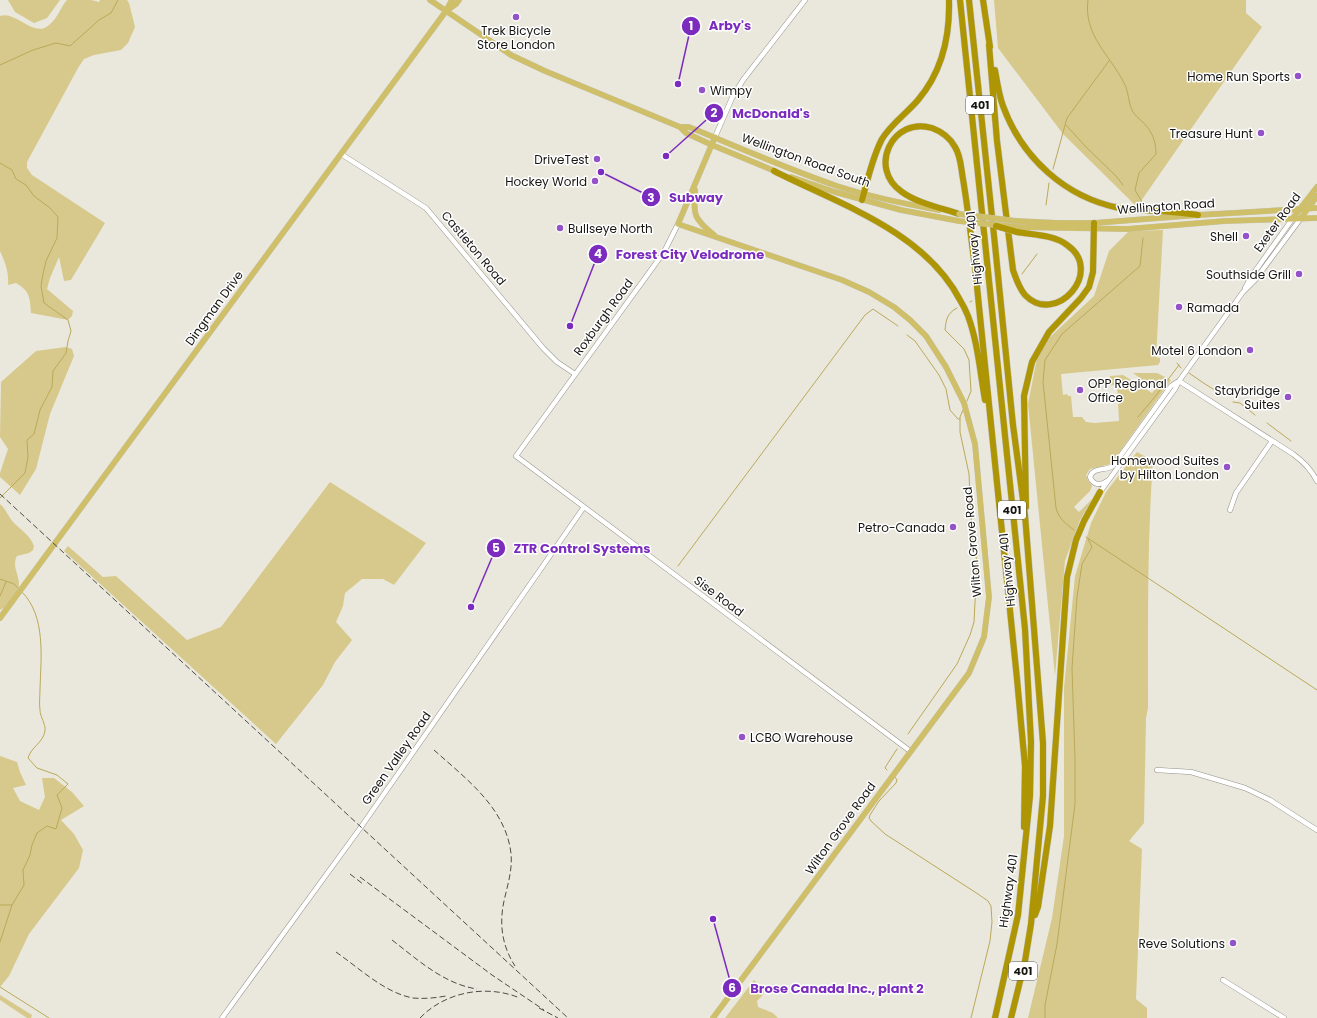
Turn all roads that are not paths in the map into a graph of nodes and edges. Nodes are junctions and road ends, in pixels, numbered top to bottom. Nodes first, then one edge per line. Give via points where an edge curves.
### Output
1 (430, 0) edge
2 (452, 0) edge
3 (459, 0) edge
4 (804, 0) edge
5 (949, 0) edge
6 (960, 0) edge
7 (969, 0) edge
8 (983, 0) edge
9 (446, 11) junction
10 (989, 45) junction
11 (680, 127) junction
12 (715, 137) junction
13 (712, 145) junction
14 (341, 154) junction
15 (774, 171) junction
16 (695, 185) junction
17 (1317, 187) edge
18 (1317, 196) edge
19 (863, 197) junction
20 (1317, 208) edge
21 (1300, 209) junction
22 (1308, 209) junction
23 (959, 214) junction
24 (1198, 215) junction
25 (1317, 215) edge
26 (1301, 217) junction
27 (1293, 218) junction
28 (1317, 218) edge
29 (678, 224) junction
30 (996, 226) joint
31 (1094, 226) junction
32 (1017, 227) junction
33 (718, 238) junction
34 (1243, 292) junction
35 (575, 374) junction
36 (1179, 381) junction
37 (991, 427) junction
38 (1272, 441) junction
39 (516, 456) joint
40 (1109, 480) junction
41 (1317, 481) edge
42 (1100, 492) joint
43 (584, 507) junction
44 (1230, 510) dead end
45 (1024, 514) junction
46 (0, 618) edge
47 (910, 751) junction
48 (1157, 770) dead end
49 (1317, 830) edge
50 (1026, 834) junction
51 (1032, 924) junction
52 (1223, 980) dead end
53 (222, 1018) edge
54 (713, 1018) edge
55 (995, 1018) edge
56 (1011, 1018) edge
57 (1284, 1018) edge

1 - 9 main road, Wellington Road South
2 - 9 main road, Dingman Drive
3 - 9 main road, Dingman Drive
4 - 12 street, Roxburgh Road via 743,80
5 - 19 highway via 947,36 939,67 918,101 883,137
6 - 50 highway, Highway 401 / 401 via 1025,629 1031,742
7 - 45 highway, Highway 401 / 401
8 - 10 highway
9 - 11 main road, Wellington Road South via 511,55
9 - 14 main road, Dingman Drive
10 - 24 highway via 1002,105 1014,132 1025,149 1052,176 1095,202 1114,207
10 - 32 highway via 997,141 1013,270 1018,284 1026,295 1037,303 1046,304 1065,299 1076,288 1080,279 1078,257 1067,245
11 - 12 main road, Wellington Road South via 689,127
11 - 13 main road via 686,133
12 - 13 main road, Roxburgh Road
12 - 19 main road, Wellington Road South
13 - 15 main road
13 - 16 main road, Roxburgh Road
14 - 35 street, Castleton Road via 426,208 546,352
14 - 46 main road, Dingman Drive
15 - 19 main road
15 - 37 highway via 886,227 935,265 953,286 968,315 976,342 986,413
16 - 29 main road, Roxburgh Road
16 - 33 main road via 694,209 697,218
17 - 21 main road, Exeter Road
18 - 22 main road, Exeter Road
19 - 23 main road, Wellington Road South
19 - 30 main road, bridge via 901,210
20 - 22 main road, Wellington Road
21 - 22 main road, Wellington Road
21 - 24 main road, Wellington Road
21 - 27 main road, Exeter Road
22 - 26 main road, Exeter Road
23 - 32 main road, Wellington Road South, bridge
23 - 37 highway via 902,193 893,185 887,175 887,153 891,143 903,131 915,126 939,130 950,138 960,162 967,202
24 - 31 main road, Wellington Road
25 - 26 main road
26 - 27 main road, Wellington Road
26 - 28 main road, Wellington Road
26 - 34 street, Exeter Road via 1255,280
27 - 31 main road, Wellington Road via 1127,229
27 - 34 street, Exeter Road via 1250,277
29 - 33 main road, Wilton Grove Road
29 - 35 street, Roxburgh Road via 664,252
30 - 32 highway, bridge
31 - 32 main road, Wellington Road
31 - 45 highway via 1093,272 1089,287 1049,332 1032,362 1024,396 1027,503
33 - 47 main road, Wilton Grove Road via 855,285 894,307 926,336 946,367 964,403 975,444 989,597 984,637 969,673
34 - 36 street, Exeter Road
35 - 39 street, Roxburgh Road
36 - 38 street
36 - 40 street, Exeter Road
36 - 40 street, Exeter Road via 1172,386 1113,466 1091,473 1090,477 1099,485
37 - 50 highway via 1025,766 1023,825
38 - 41 street via 1305,462
38 - 44 street via 1236,493
39 - 43 street, Sise Road
40 - 42 street, Exeter Road
42 - 51 highway via 1079,534 1067,577 1050,826 1038,907
43 - 47 street, Sise Road
43 - 53 street, Green Valley Road via 361,827
45 - 51 highway, Highway 401 / 401 via 1044,743 1043,796
47 - 54 main road, Wilton Grove Road
48 - 49 street via 1190,772 1245,788 1275,803
50 - 55 highway, Highway 401 / 401 via 1018,915
51 - 56 highway, Highway 401 / 401 via 1026,961
52 - 57 street

